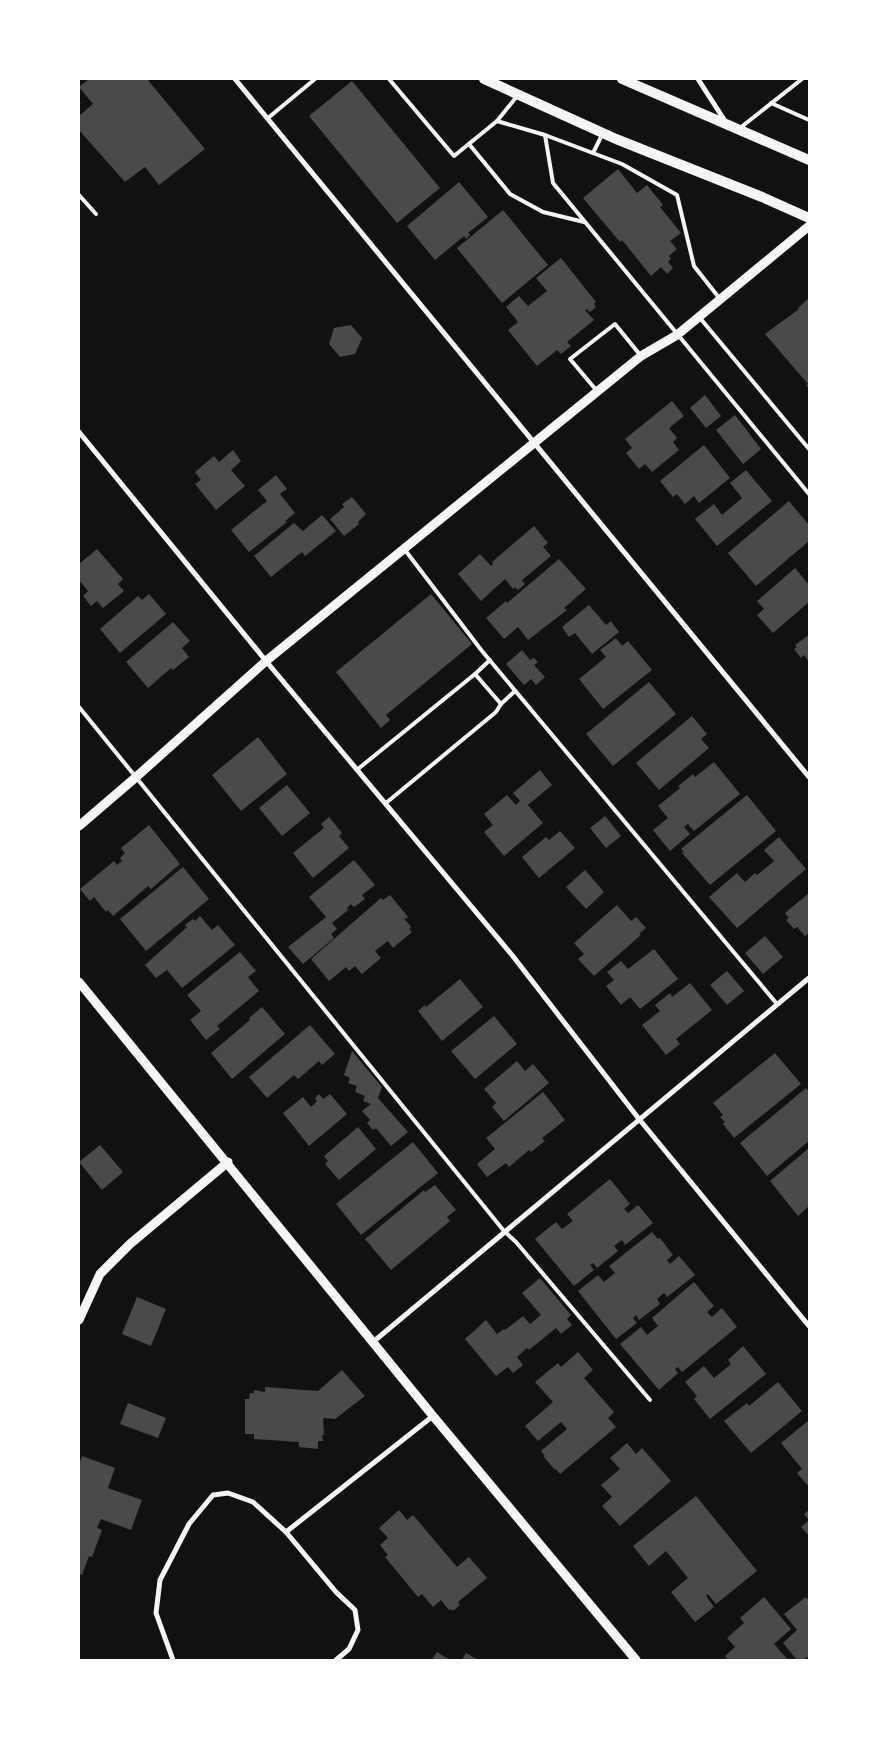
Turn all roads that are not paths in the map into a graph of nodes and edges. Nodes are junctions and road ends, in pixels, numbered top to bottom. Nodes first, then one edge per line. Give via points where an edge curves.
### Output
1 (235, 79) edge
2 (315, 79) edge
3 (389, 79) edge
4 (484, 79) edge
5 (622, 79) edge
6 (698, 79) edge
7 (802, 79) edge
8 (518, 94) junction
9 (771, 103) junction
10 (268, 118) junction
11 (809, 120) edge
12 (497, 121) junction
13 (726, 124) junction
14 (739, 129) junction
15 (604, 133) junction
16 (545, 136) junction
17 (469, 144) junction
18 (593, 153) junction
19 (809, 160) edge
20 (79, 195) edge
21 (96, 214) dead end
22 (809, 218) edge
23 (584, 222) junction
24 (809, 226) edge
25 (720, 299) junction
26 (699, 316) junction
27 (677, 335) junction
28 (641, 356) junction
29 (597, 392) junction
30 (79, 432) edge
31 (534, 442) junction
32 (809, 449) edge
33 (809, 494) edge
34 (404, 549) junction
35 (490, 660) junction
36 (266, 661) junction
37 (475, 674) junction
38 (515, 691) junction
39 (501, 704) junction
40 (79, 707) edge
41 (358, 769) junction
42 (809, 777) edge
43 (135, 778) junction
44 (386, 804) junction
45 (79, 826) edge
46 (809, 978) edge
47 (79, 982) edge
48 (777, 1004) junction
49 (639, 1119) junction
50 (228, 1162) junction
51 (504, 1230) junction
52 (79, 1320) edge
53 (809, 1326) edge
54 (373, 1342) junction
55 (650, 1400) dead end
56 (433, 1416) junction
57 (286, 1532) junction
58 (173, 1660) edge
59 (336, 1660) edge
60 (636, 1660) edge

1 - 10 street
2 - 10 lane
3 - 17 lane via 454,156
4 - 8 main road
5 - 13 main road
6 - 13 street
7 - 9 lane
8 - 12 lane
8 - 15 main road
9 - 11 lane
9 - 14 lane
10 - 31 street
12 - 16 lane
12 - 17 lane
13 - 14 main road
14 - 19 main road
15 - 18 lane
15 - 22 main road
16 - 18 lane
16 - 23 lane via 553,184
17 - 23 lane via 510,194 543,212
18 - 25 lane via 622,164 677,194 694,266
20 - 21 lane
23 - 27 lane
24 - 25 street
25 - 26 street
26 - 27 street
26 - 32 lane
27 - 28 street
27 - 33 lane
28 - 29 street
28 - 29 lane via 614,324 570,358
29 - 31 street
30 - 36 street
31 - 34 street
31 - 42 street
34 - 35 lane
34 - 36 street
35 - 37 lane
35 - 38 lane
36 - 41 street
36 - 43 street
37 - 39 lane
37 - 41 lane
38 - 39 lane
38 - 48 lane
39 - 44 lane via 496,712
40 - 43 lane
41 - 44 street
43 - 45 street
43 - 51 lane
44 - 49 street via 512,955
46 - 48 street
47 - 50 street
48 - 49 street
49 - 51 street
49 - 53 street
50 - 52 street via 130,1244 100,1274
50 - 54 street
51 - 54 street
51 - 55 lane
54 - 56 street
56 - 57 street
56 - 60 street
57 - 58 street via 253,1502 228,1492 213,1495 189,1524 160,1580 156,1612
57 - 59 street via 355,1610 358,1630 350,1649

